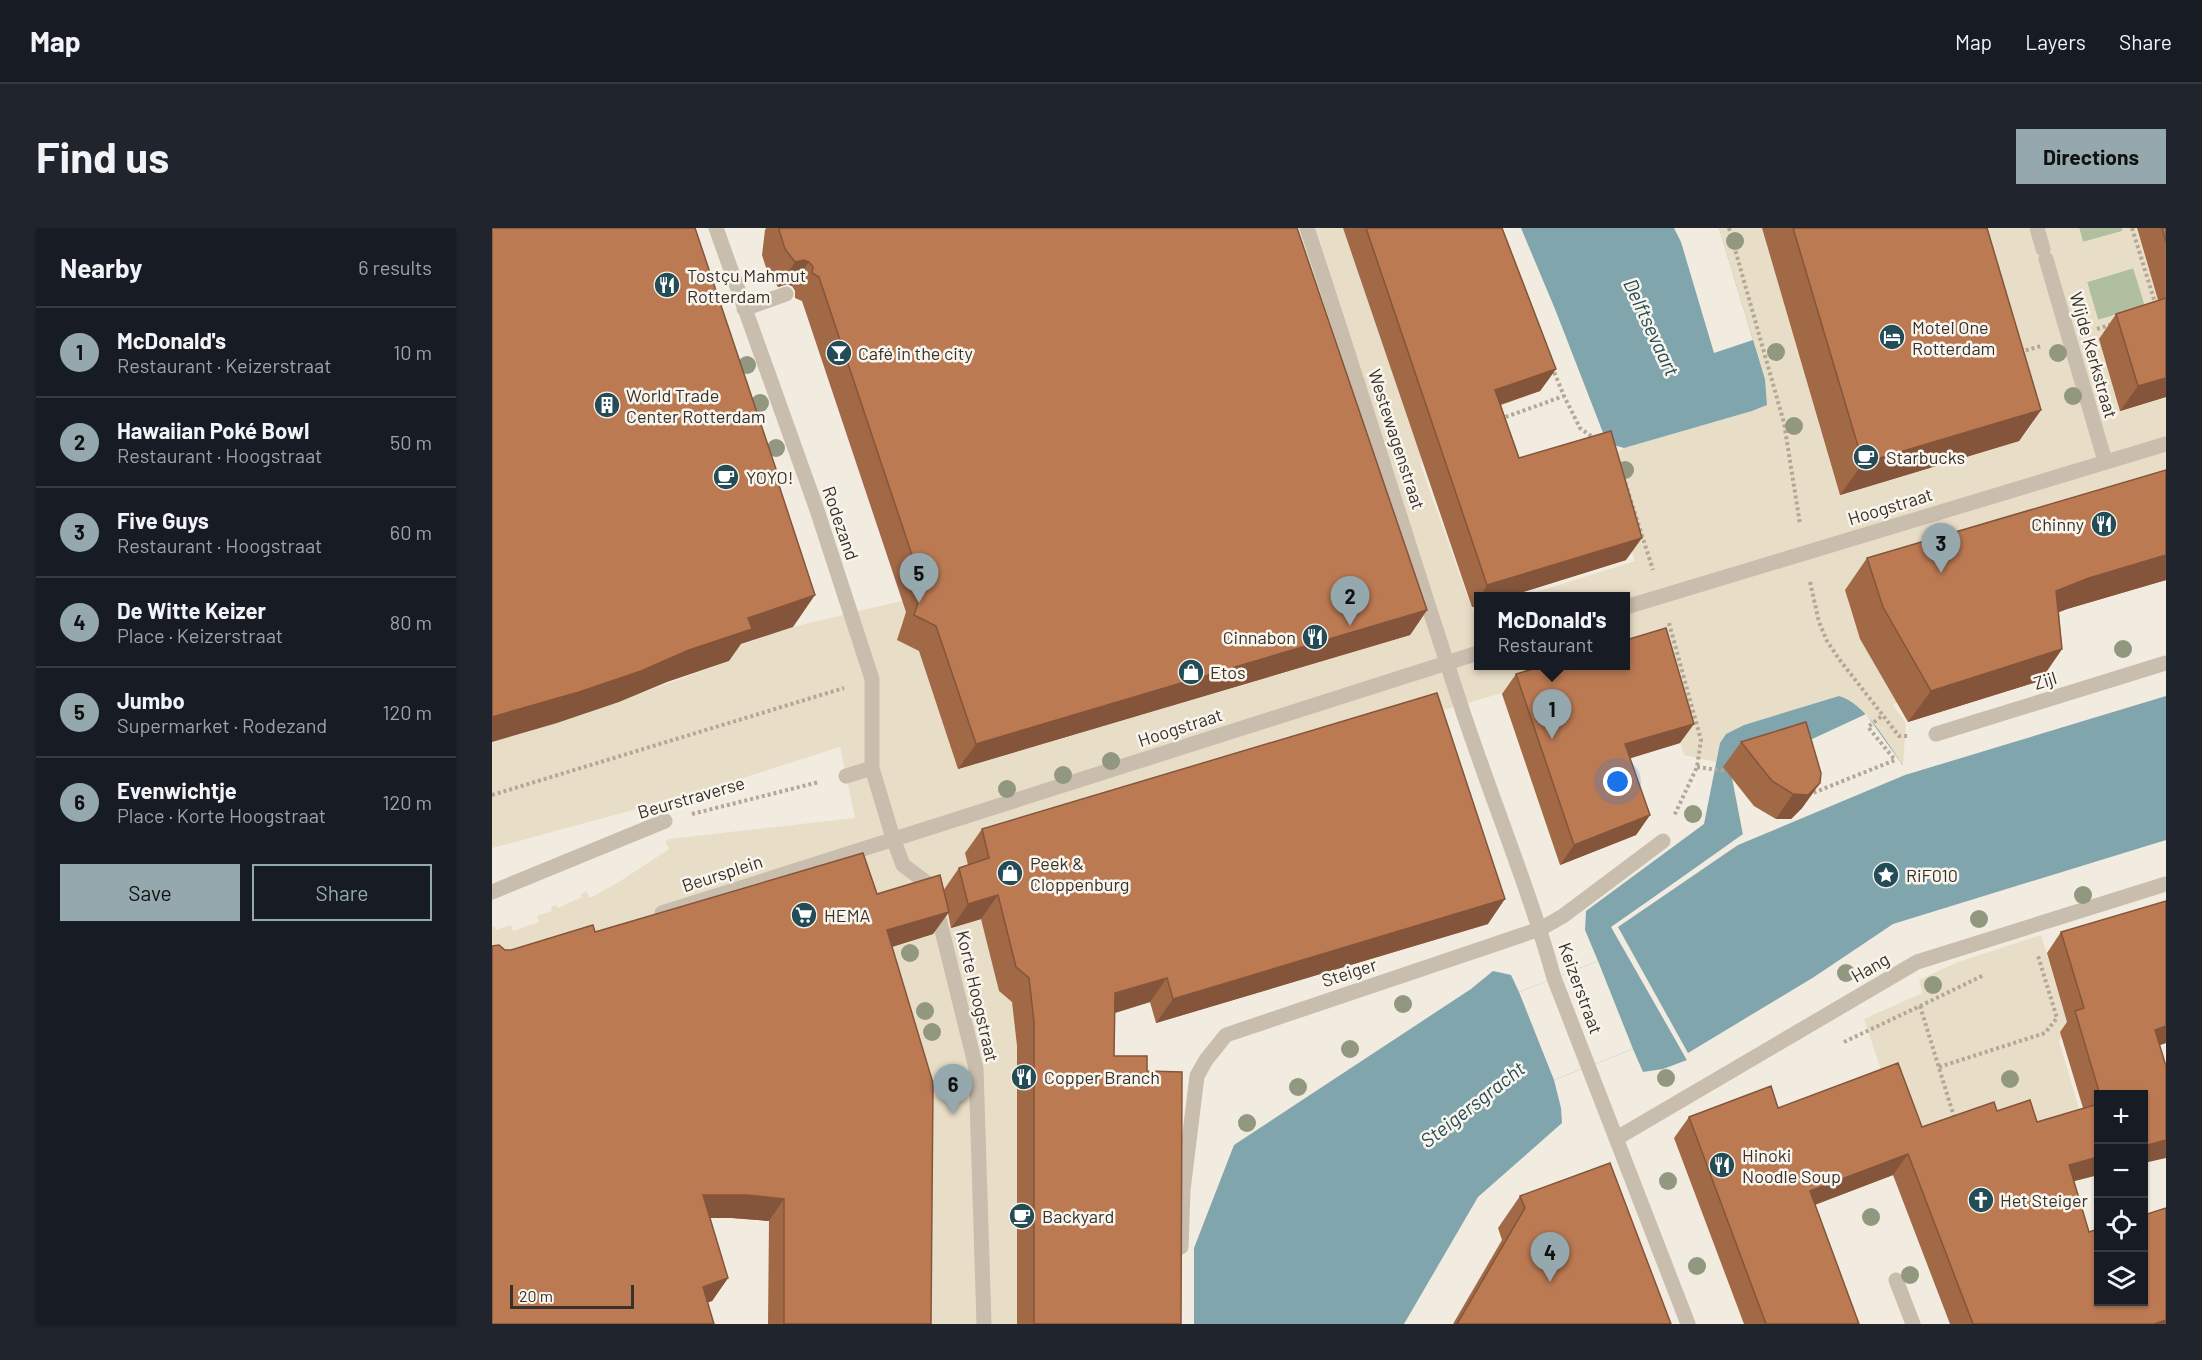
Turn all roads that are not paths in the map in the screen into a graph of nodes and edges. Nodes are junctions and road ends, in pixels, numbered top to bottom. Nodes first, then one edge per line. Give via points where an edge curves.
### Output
1 (716, 228) edge
2 (1307, 228) edge
3 (2037, 228) edge
4 (786, 294) dead end
5 (744, 309) junction
6 (2166, 444) edge
7 (2105, 461) junction
8 (1630, 605) edge
9 (1474, 654) edge
10 (1447, 662) junction
11 (2166, 663) edge
12 (1936, 734) edge
13 (872, 768) junction
14 (846, 776) road end
15 (665, 821) road end
16 (893, 838) junction
17 (1663, 841) road end
18 (2166, 884) edge
19 (492, 891) edge
20 (651, 916) edge
21 (1540, 929) junction
22 (1617, 1138) junction
23 (1180, 1257) edge
24 (1896, 1280) dead end
25 (984, 1324) edge
26 (1688, 1324) edge
27 (1913, 1324) edge

1 - 5 street, Rodezand
2 - 10 street, Westewagenstraat
3 - 7 street, Wijde Kerkstraat
4 - 5 street
5 - 13 street, Rodezand via 816,507 872,679
6 - 7 street, Hoogstraat
7 - 8 street, Hoogstraat
9 - 10 street, Hoogstraat
10 - 16 street, Hoogstraat
10 - 21 street, Keizerstraat
11 - 12 street, Zijl
13 - 14 street
13 - 16 street, Rodezand
15 - 19 street, Beurstraverse
16 - 20 street, Beursplein
16 - 25 street, Korte Hoogstraat via 903,865 931,886 976,1068
17 - 21 street, Steiger
18 - 22 street, Hang via 1917,962
21 - 22 street, Keizerstraat via 1554,978
21 - 23 street, Steiger via 1226,1035 1197,1076 1183,1190
22 - 26 street, Keizerstraat
24 - 27 street

